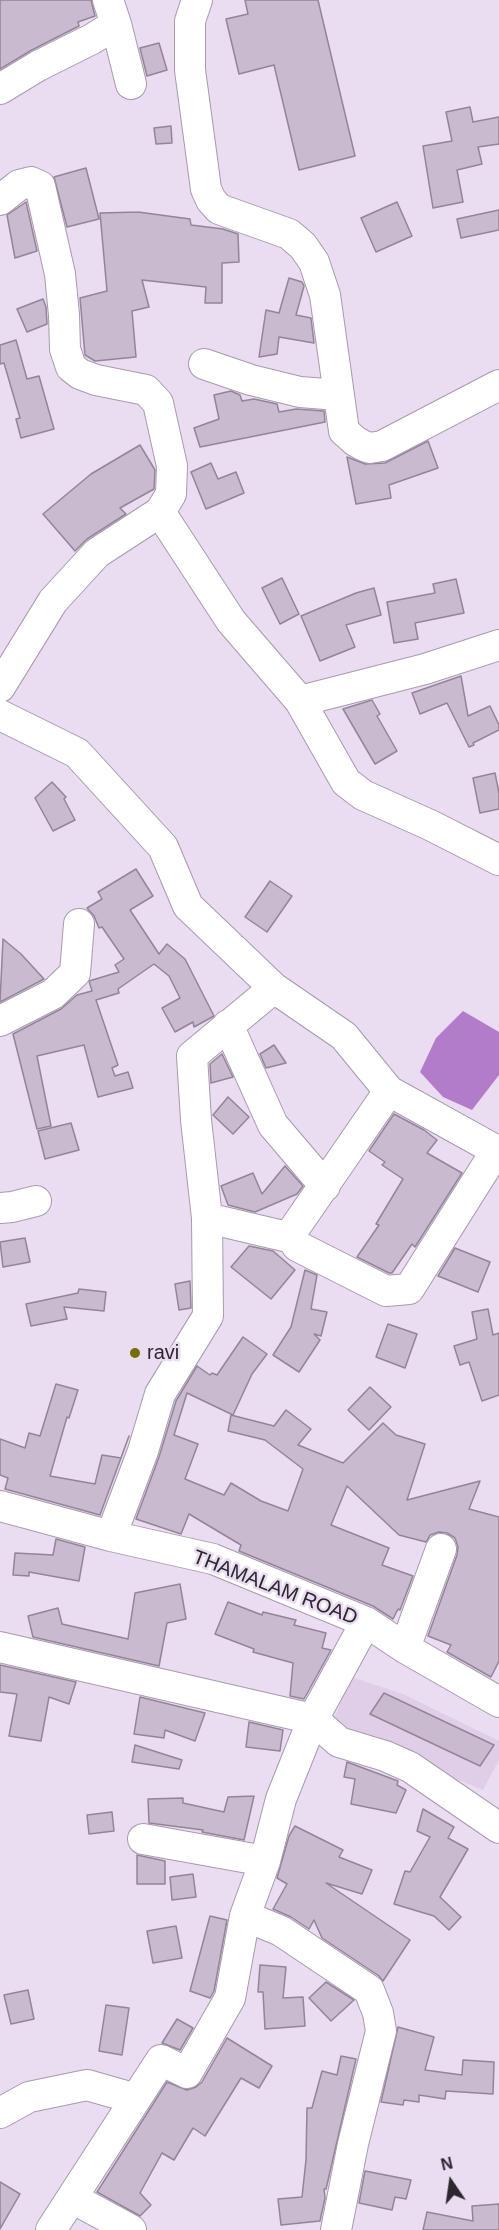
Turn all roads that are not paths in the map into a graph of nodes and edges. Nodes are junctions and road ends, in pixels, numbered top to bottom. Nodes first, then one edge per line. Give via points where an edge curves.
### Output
1 (197, 0) edge
2 (112, 12) edge
3 (131, 84) dead end
4 (0, 89) edge
5 (0, 200) edge
6 (204, 364) dead end
7 (499, 385) edge
8 (339, 395) junction
9 (160, 512) junction
10 (499, 645) edge
11 (0, 687) edge
12 (300, 701) junction
13 (0, 715) edge
14 (499, 860) edge
15 (79, 924) dead end
16 (274, 987) junction
17 (0, 1021) edge
18 (228, 1025) junction
19 (389, 1091) junction
20 (497, 1152) edge
21 (325, 1186) junction
22 (36, 1201) dead end
23 (0, 1208) edge
24 (207, 1218) junction
25 (292, 1238) junction
26 (0, 1506) edge
27 (111, 1536) junction
28 (441, 1549) dead end
29 (366, 1622) junction
30 (0, 1647) edge
31 (405, 1648) junction
32 (497, 1696) edge
33 (313, 1719) junction
34 (499, 1828) edge
35 (143, 1839) dead end
36 (265, 1861) junction
37 (245, 1916) junction
38 (136, 2099) junction
39 (0, 2113) edge
40 (72, 2198) junction
41 (51, 2230) edge
42 (131, 2230) edge
43 (336, 2230) edge

1 - 8 street via 190,21 190,70 206,189 219,209 289,234 314,262 325,295
2 - 3 street
2 - 4 street
5 - 9 street via 19,185 31,182 40,186 60,274 65,349 71,367 96,380 146,390 158,403 172,466 171,494
6 - 8 street via 300,392
7 - 8 street via 382,446 370,448 344,431
9 - 11 street via 97,553 53,601
9 - 12 street via 231,621
10 - 12 street via 425,669
12 - 14 street via 346,782 354,789
13 - 16 street via 77,753 163,847 188,906
15 - 17 street via 75,974 53,994
16 - 18 street
16 - 19 street via 344,1035
18 - 21 street via 273,1125
18 - 24 street via 192,1056
19 - 20 street
19 - 21 street
20 - 25 street via 409,1289 386,1291 297,1246
21 - 25 street via 294,1229
22 - 23 street
24 - 25 street
24 - 27 street via 208,1316 160,1394
26 - 27 street, THAMALAM ROAD
27 - 29 street, THAMALAM ROAD via 213,1559
28 - 31 street
29 - 31 street, THAMALAM ROAD
29 - 33 street
30 - 33 street
31 - 32 street, THAMALAM ROAD
33 - 34 street via 339,1742 410,1767
33 - 36 street via 281,1799
35 - 36 street
36 - 37 street
37 - 38 street via 230,1998 187,2073 162,2061
37 - 43 street via 281,1931 369,1990 378,2013 381,2031 352,2144
38 - 39 street via 87,2085 29,2097
38 - 40 street
40 - 41 street
40 - 42 street

